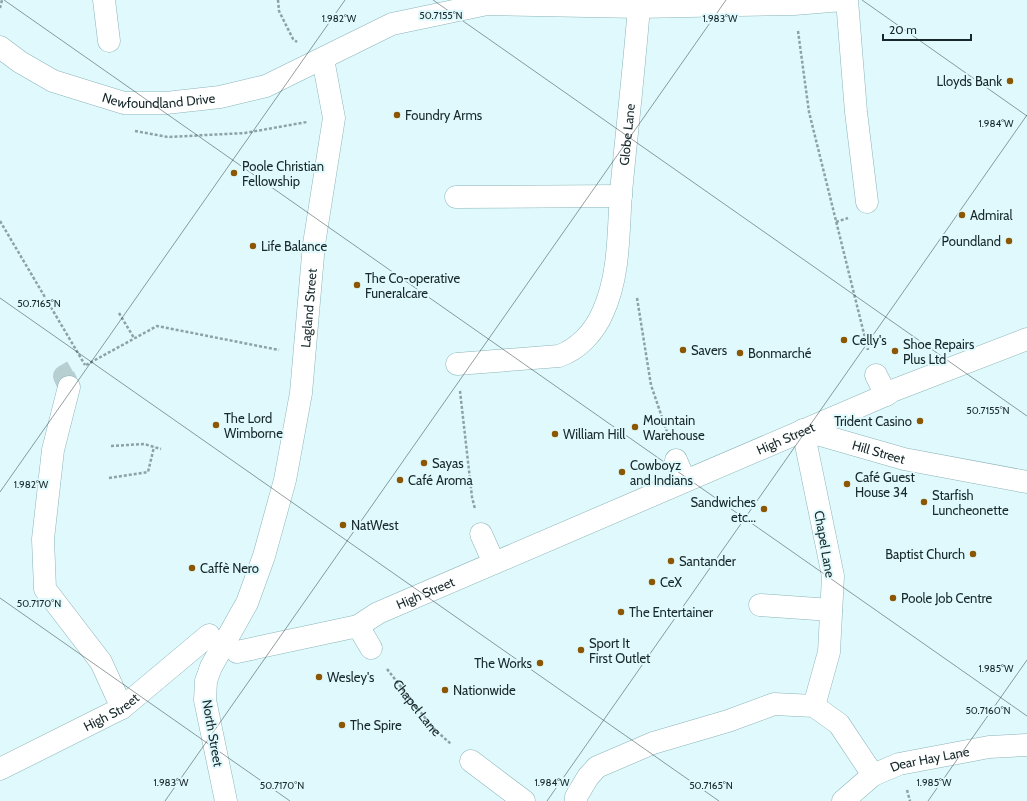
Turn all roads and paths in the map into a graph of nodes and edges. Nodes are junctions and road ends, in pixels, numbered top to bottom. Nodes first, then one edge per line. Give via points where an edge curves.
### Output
1 (2, 0) edge
2 (104, 0) edge
3 (278, 0) edge
4 (843, 0) edge
5 (847, 0) edge
6 (794, 4) junction
7 (639, 7) junction
8 (0, 8) edge
9 (109, 41) dead end
10 (0, 47) edge
11 (323, 59) junction
12 (621, 196) junction
13 (456, 197) dead end
14 (867, 202) dead end
15 (0, 221) edge
16 (617, 263) junction
17 (119, 312) dead end
18 (134, 338) junction
19 (1027, 339) edge
20 (868, 350) dead end
21 (303, 355) junction
22 (457, 364) joint
23 (86, 365) junction
24 (80, 367) tunnel mouth
25 (876, 375) dead end
26 (69, 387) tunnel mouth
27 (886, 395) junction
28 (803, 430) junction
29 (111, 446) dead end
30 (154, 447) junction
31 (161, 449) dead end
32 (676, 460) joint
33 (109, 478) dead end
34 (685, 481) junction
35 (1027, 482) edge
36 (481, 534) joint
37 (494, 563) junction
38 (760, 605) dead end
39 (831, 610) junction
40 (358, 626) junction
41 (223, 644) junction
42 (370, 648) joint
43 (814, 706) junction
44 (122, 708) junction
45 (1027, 745) edge
46 (471, 761) joint
47 (0, 769) edge
48 (873, 775) junction
49 (226, 801) edge
50 (524, 801) edge
51 (576, 801) edge
52 (844, 801) edge

1 - 8 path
2 - 9 street
3 - 11 path via 279,11 293,39
4 - 6 street
5 - 14 street via 856,112
6 - 7 street
6 - 20 path via 809,112
7 - 11 street via 486,4 392,24
7 - 12 street, Globe Lane
10 - 11 street, Newfoundland Drive via 53,81 124,103 166,103 220,97 266,86
11 - 21 street, Lagland Street via 334,118 314,244
12 - 13 street
12 - 16 street, Globe Lane
15 - 23 path
16 - 22 street, Globe Lane via 603,313 593,330 571,352 559,356
16 - 32 path via 636,287 651,385
17 - 18 path
18 - 21 path via 157,326
18 - 23 path
19 - 27 street, High Street
21 - 41 street, Lagland Street via 301,393 285,480 264,556 247,603
22 - 36 path via 472,496
23 - 24 path
25 - 27 street
26 - 44 street via 53,450 43,540 45,590 100,662
27 - 28 street, High Street
28 - 34 street, High Street
28 - 35 street, Hill Street via 904,459
28 - 39 street, Chapel Lane via 833,576
29 - 30 path via 144,444
30 - 31 path
30 - 33 path via 148,472
32 - 34 street
34 - 37 street, High Street
36 - 37 street
37 - 40 street, High Street via 378,613
38 - 39 street
39 - 43 street, Chapel Lane via 829,652
40 - 41 street, High Street
40 - 42 street
41 - 44 street, High Street
41 - 49 street, North Street via 206,681 205,700
42 - 46 path, Chapel Lane via 433,728
43 - 48 street via 839,724
43 - 51 street via 774,704 728,721 653,743 597,767 588,777
44 - 47 street, High Street
45 - 48 street, Dear Hay Lane via 990,747 899,764
46 - 50 street
48 - 52 street, Dear Hay Lane

